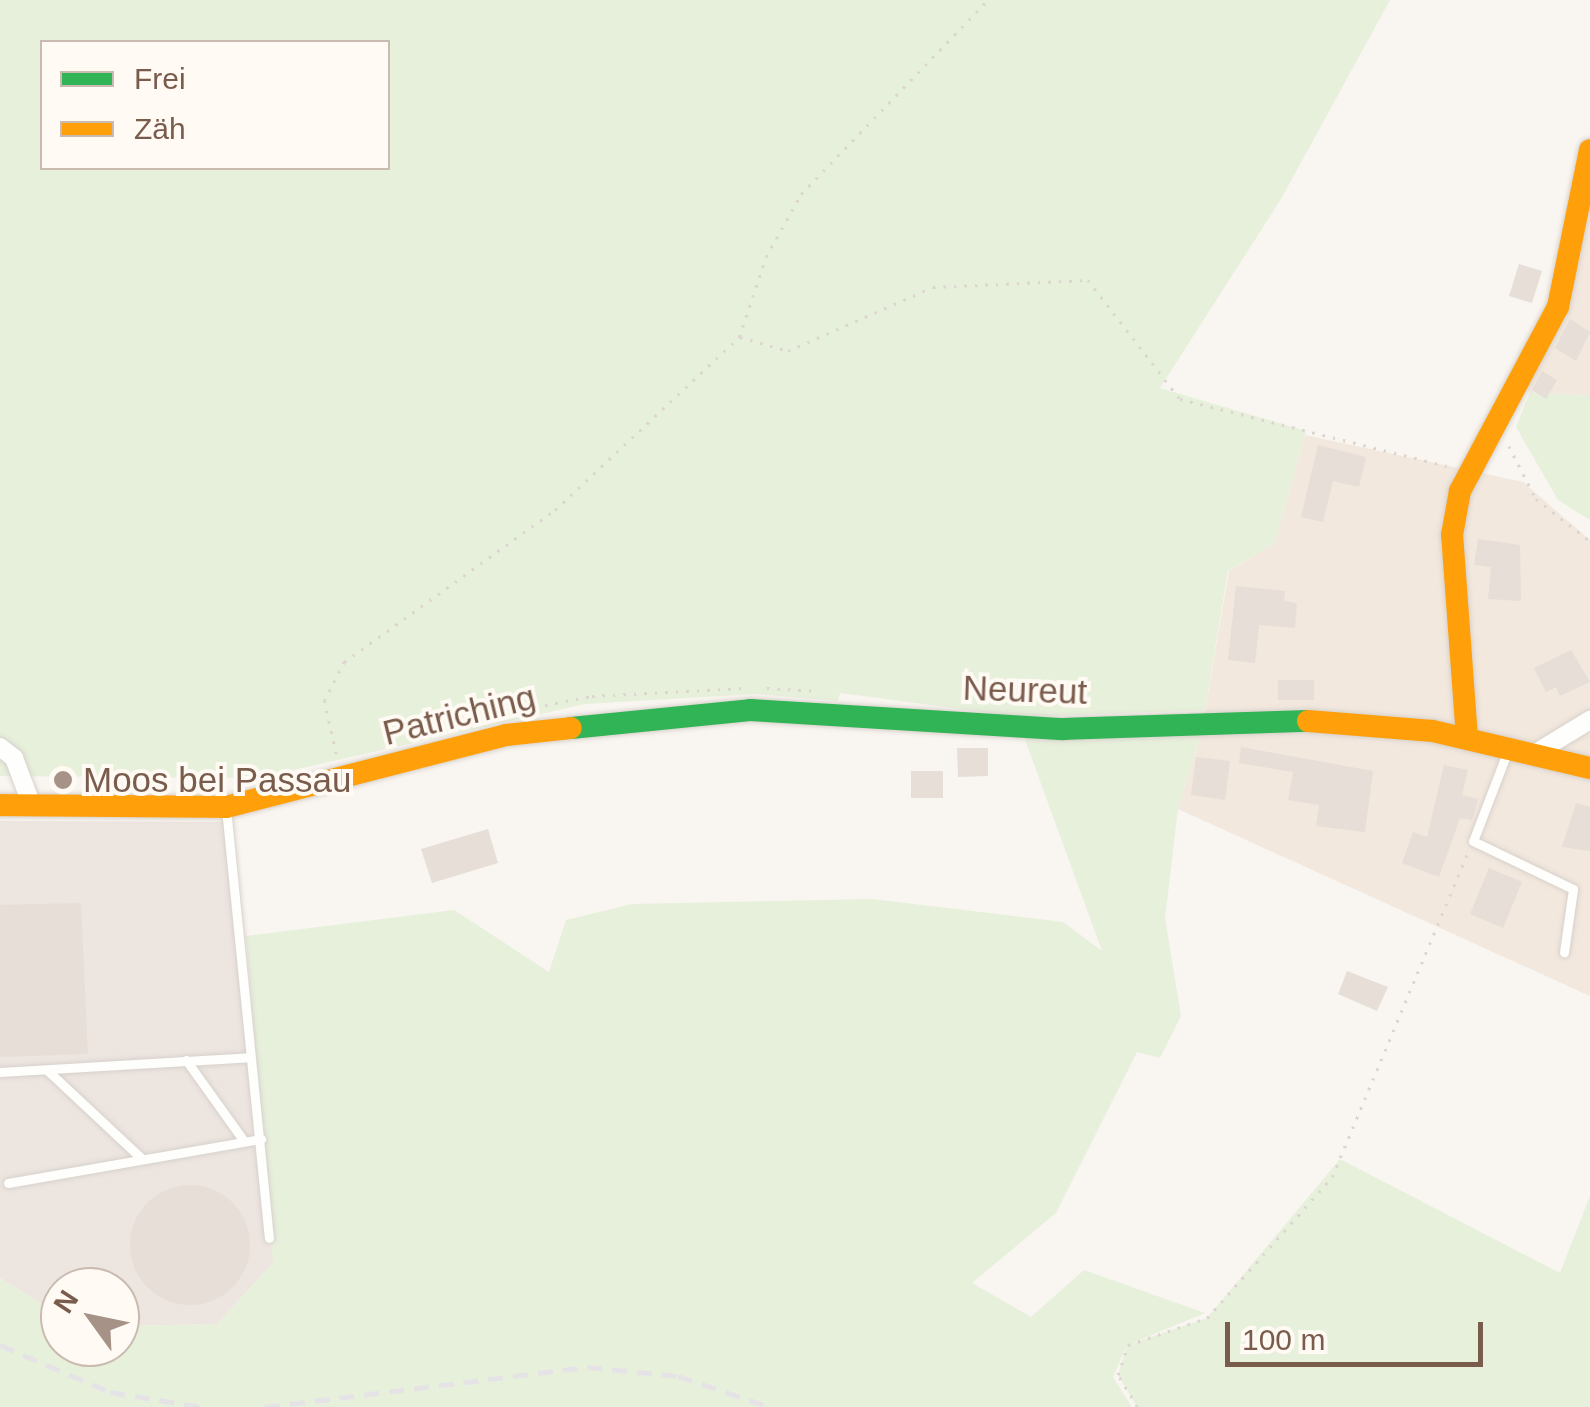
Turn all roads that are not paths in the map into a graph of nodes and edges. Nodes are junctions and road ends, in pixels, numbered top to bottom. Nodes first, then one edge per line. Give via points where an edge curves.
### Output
1 (1590, 150) edge
2 (1590, 720) edge
3 (579, 722) joint
4 (1467, 738) junction
5 (0, 746) edge
6 (1509, 748) junction
7 (1534, 754) junction
8 (1590, 768) edge
9 (0, 805) edge
10 (32, 806) junction
11 (226, 807) junction
12 (1564, 952) dead end
13 (250, 1056) junction
14 (186, 1060) junction
15 (46, 1070) junction
16 (0, 1072) edge
17 (261, 1139) junction
18 (244, 1141) junction
19 (141, 1158) junction
20 (8, 1183) dead end
21 (269, 1238) dead end

1 - 4 street via 1566,283 1469,471 1452,535
2 - 7 street
3 - 4 street, Neureut via 750,710 1062,729 1271,717
3 - 11 street, Patriching
4 - 6 street, Neureut
5 - 10 street
6 - 7 street, Neureut
6 - 12 lane via 1473,841 1573,890
7 - 8 street, Neureut
9 - 10 street, Patriching
10 - 11 street, Patriching
11 - 13 lane
13 - 14 lane
13 - 17 lane
14 - 15 lane
14 - 18 lane
15 - 16 lane
15 - 19 lane
17 - 18 lane
17 - 21 lane
18 - 19 lane
19 - 20 lane

